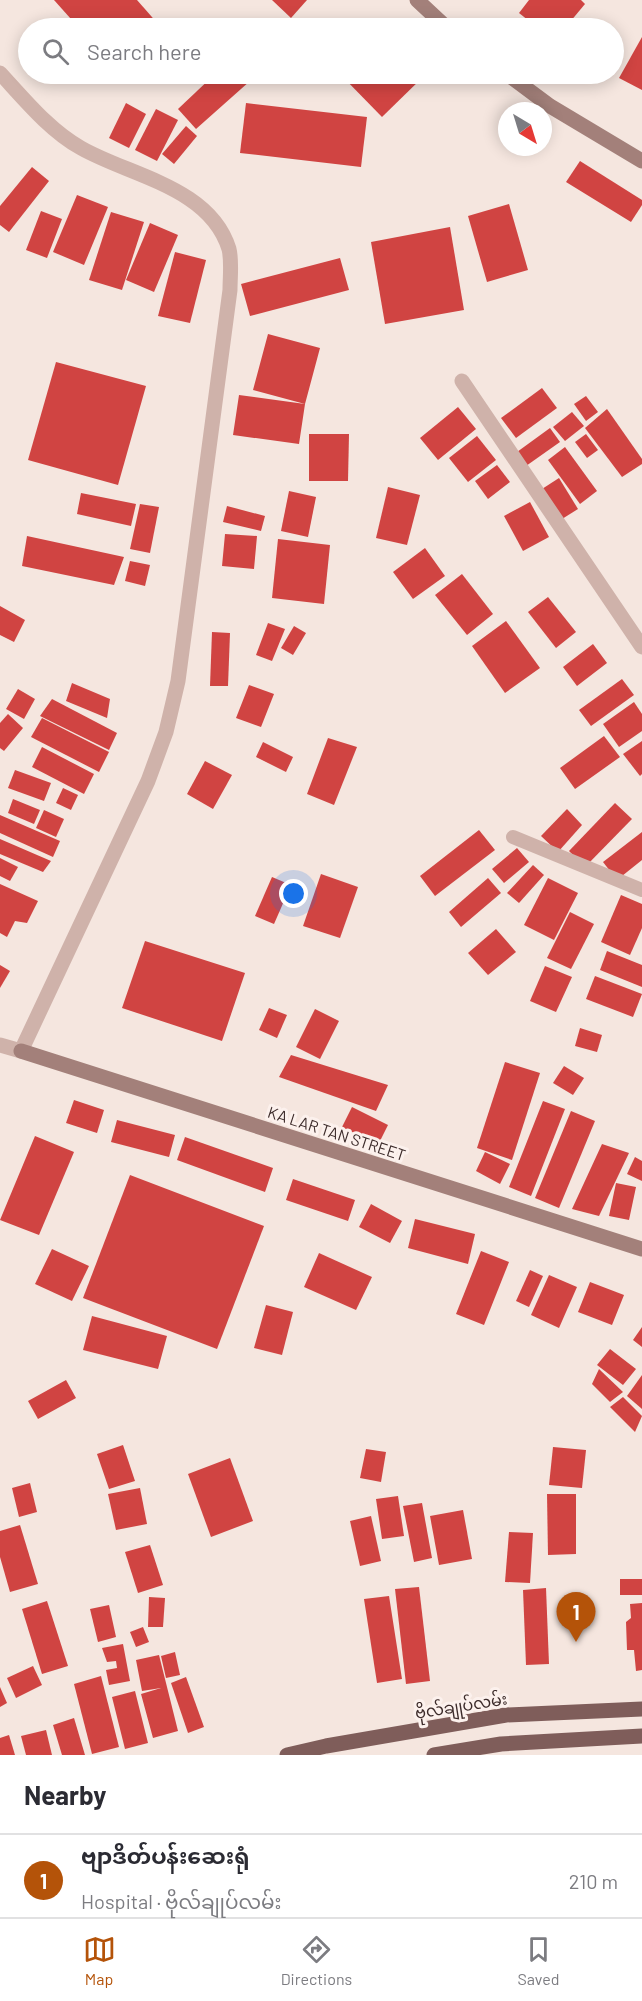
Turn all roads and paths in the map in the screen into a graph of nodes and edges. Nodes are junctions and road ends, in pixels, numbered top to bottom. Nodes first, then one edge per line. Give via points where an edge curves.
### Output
1 (417, 0) edge
2 (436, 18) edge
3 (0, 73) edge
4 (520, 84) edge
5 (642, 161) edge
6 (462, 381) dead end
7 (642, 647) edge
8 (513, 837) dead end
9 (642, 891) edge
10 (0, 1045) edge
11 (21, 1051) junction
12 (642, 1249) edge
13 (642, 1709) edge
14 (642, 1736) edge
15 (287, 1755) edge
16 (434, 1755) edge

1 - 2 street
3 - 11 street via 32,108 80,147 184,196 207,213 230,250 230,290 178,681 165,732 148,781
4 - 5 street
6 - 7 street
8 - 9 lane
10 - 11 street
11 - 12 street, KA LAR TAN STREET
13 - 15 main road, ဗိုလ်ချုပ်လမ်း via 506,1715
14 - 16 main road via 501,1744

